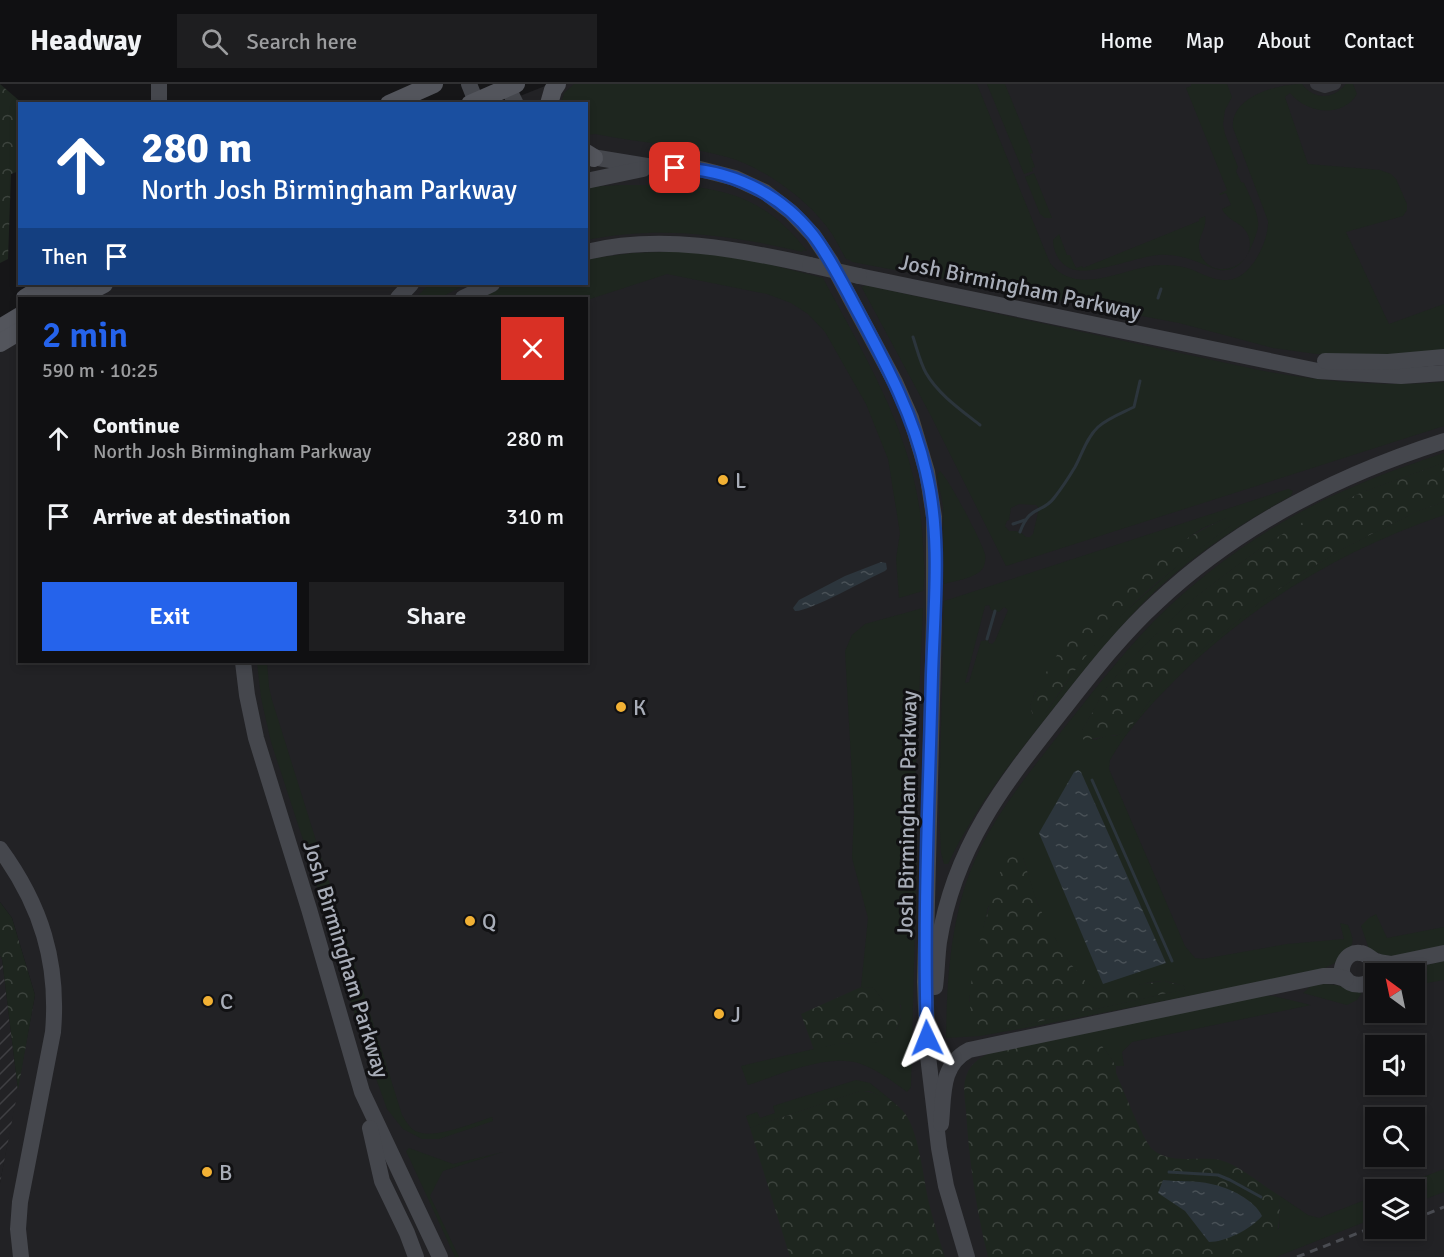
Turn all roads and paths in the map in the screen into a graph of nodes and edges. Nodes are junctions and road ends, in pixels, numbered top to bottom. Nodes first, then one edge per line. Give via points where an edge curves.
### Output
1 (159, 84) edge
2 (418, 84) edge
3 (434, 84) edge
4 (556, 84) edge
5 (1316, 84) edge
6 (1335, 84) edge
7 (511, 90) edge
8 (473, 98) edge
9 (159, 102) edge
10 (393, 102) edge
11 (550, 102) edge
12 (589, 156) edge
13 (653, 167) junction
14 (588, 181) edge
15 (588, 252) edge
16 (46, 285) edge
17 (71, 285) edge
18 (102, 285) edge
19 (410, 285) edge
20 (490, 285) edge
21 (27, 297) edge
22 (50, 297) edge
23 (79, 297) edge
24 (399, 297) edge
25 (465, 297) edge
26 (18, 303) edge
27 (0, 314) edge
28 (18, 317) edge
29 (0, 328) edge
30 (18, 333) edge
31 (0, 343) edge
32 (1217, 351) junction
33 (1444, 357) edge
34 (1444, 373) edge
35 (1444, 441) edge
36 (235, 663) edge
37 (243, 663) edge
38 (247, 695) junction
39 (0, 849) edge
40 (1444, 953) edge
41 (1372, 963) edge
42 (1396, 963) edge
43 (1346, 979) junction
44 (1365, 984) edge
45 (928, 1056) junction
46 (362, 1092) junction
47 (939, 1148) junction
48 (21, 1257) edge
49 (416, 1257) edge
50 (440, 1257) edge
51 (967, 1257) edge

1 - 9 main road
2 - 10 main road
3 - 10 main road
4 - 11 main road
5 - 6 street
7 - 8 main road
12 - 13 main road
13 - 14 main road
13 - 45 main road, Josh Birmingham Parkway via 696,168 735,178 765,192 791,212 831,262 911,418 927,472 934,517 927,876
15 - 32 main road, Josh Birmingham Parkway, bridge via 634,245 697,245 747,252
16 - 21 main road
17 - 22 main road
18 - 23 main road
19 - 24 main road
20 - 25 main road
26 - 27 main road
28 - 29 main road
30 - 31 main road
32 - 33 main road via 1335,362
32 - 34 main road, Josh Birmingham Parkway via 1318,371 1391,376
35 - 45 main road, Josh Birmingham Parkway via 1364,469 1253,526 1156,603 1100,663 999,792 961,863 939,941
36 - 38 main road
37 - 38 main road, Josh Birmingham Parkway
38 - 46 main road, Josh Birmingham Parkway via 256,738
39 - 48 main road via 21,879 42,924 56,1006 20,1202
40 - 42 main road
41 - 43 main road via 1365,953 1349,956 1342,970
43 - 44 main road via 1354,985
43 - 47 main road via 1312,978 969,1050 948,1069
45 - 47 main road, Josh Birmingham Parkway
46 - 49 main road via 382,1181
46 - 50 main road, Josh Birmingham Parkway
47 - 51 main road, Josh Birmingham Parkway

